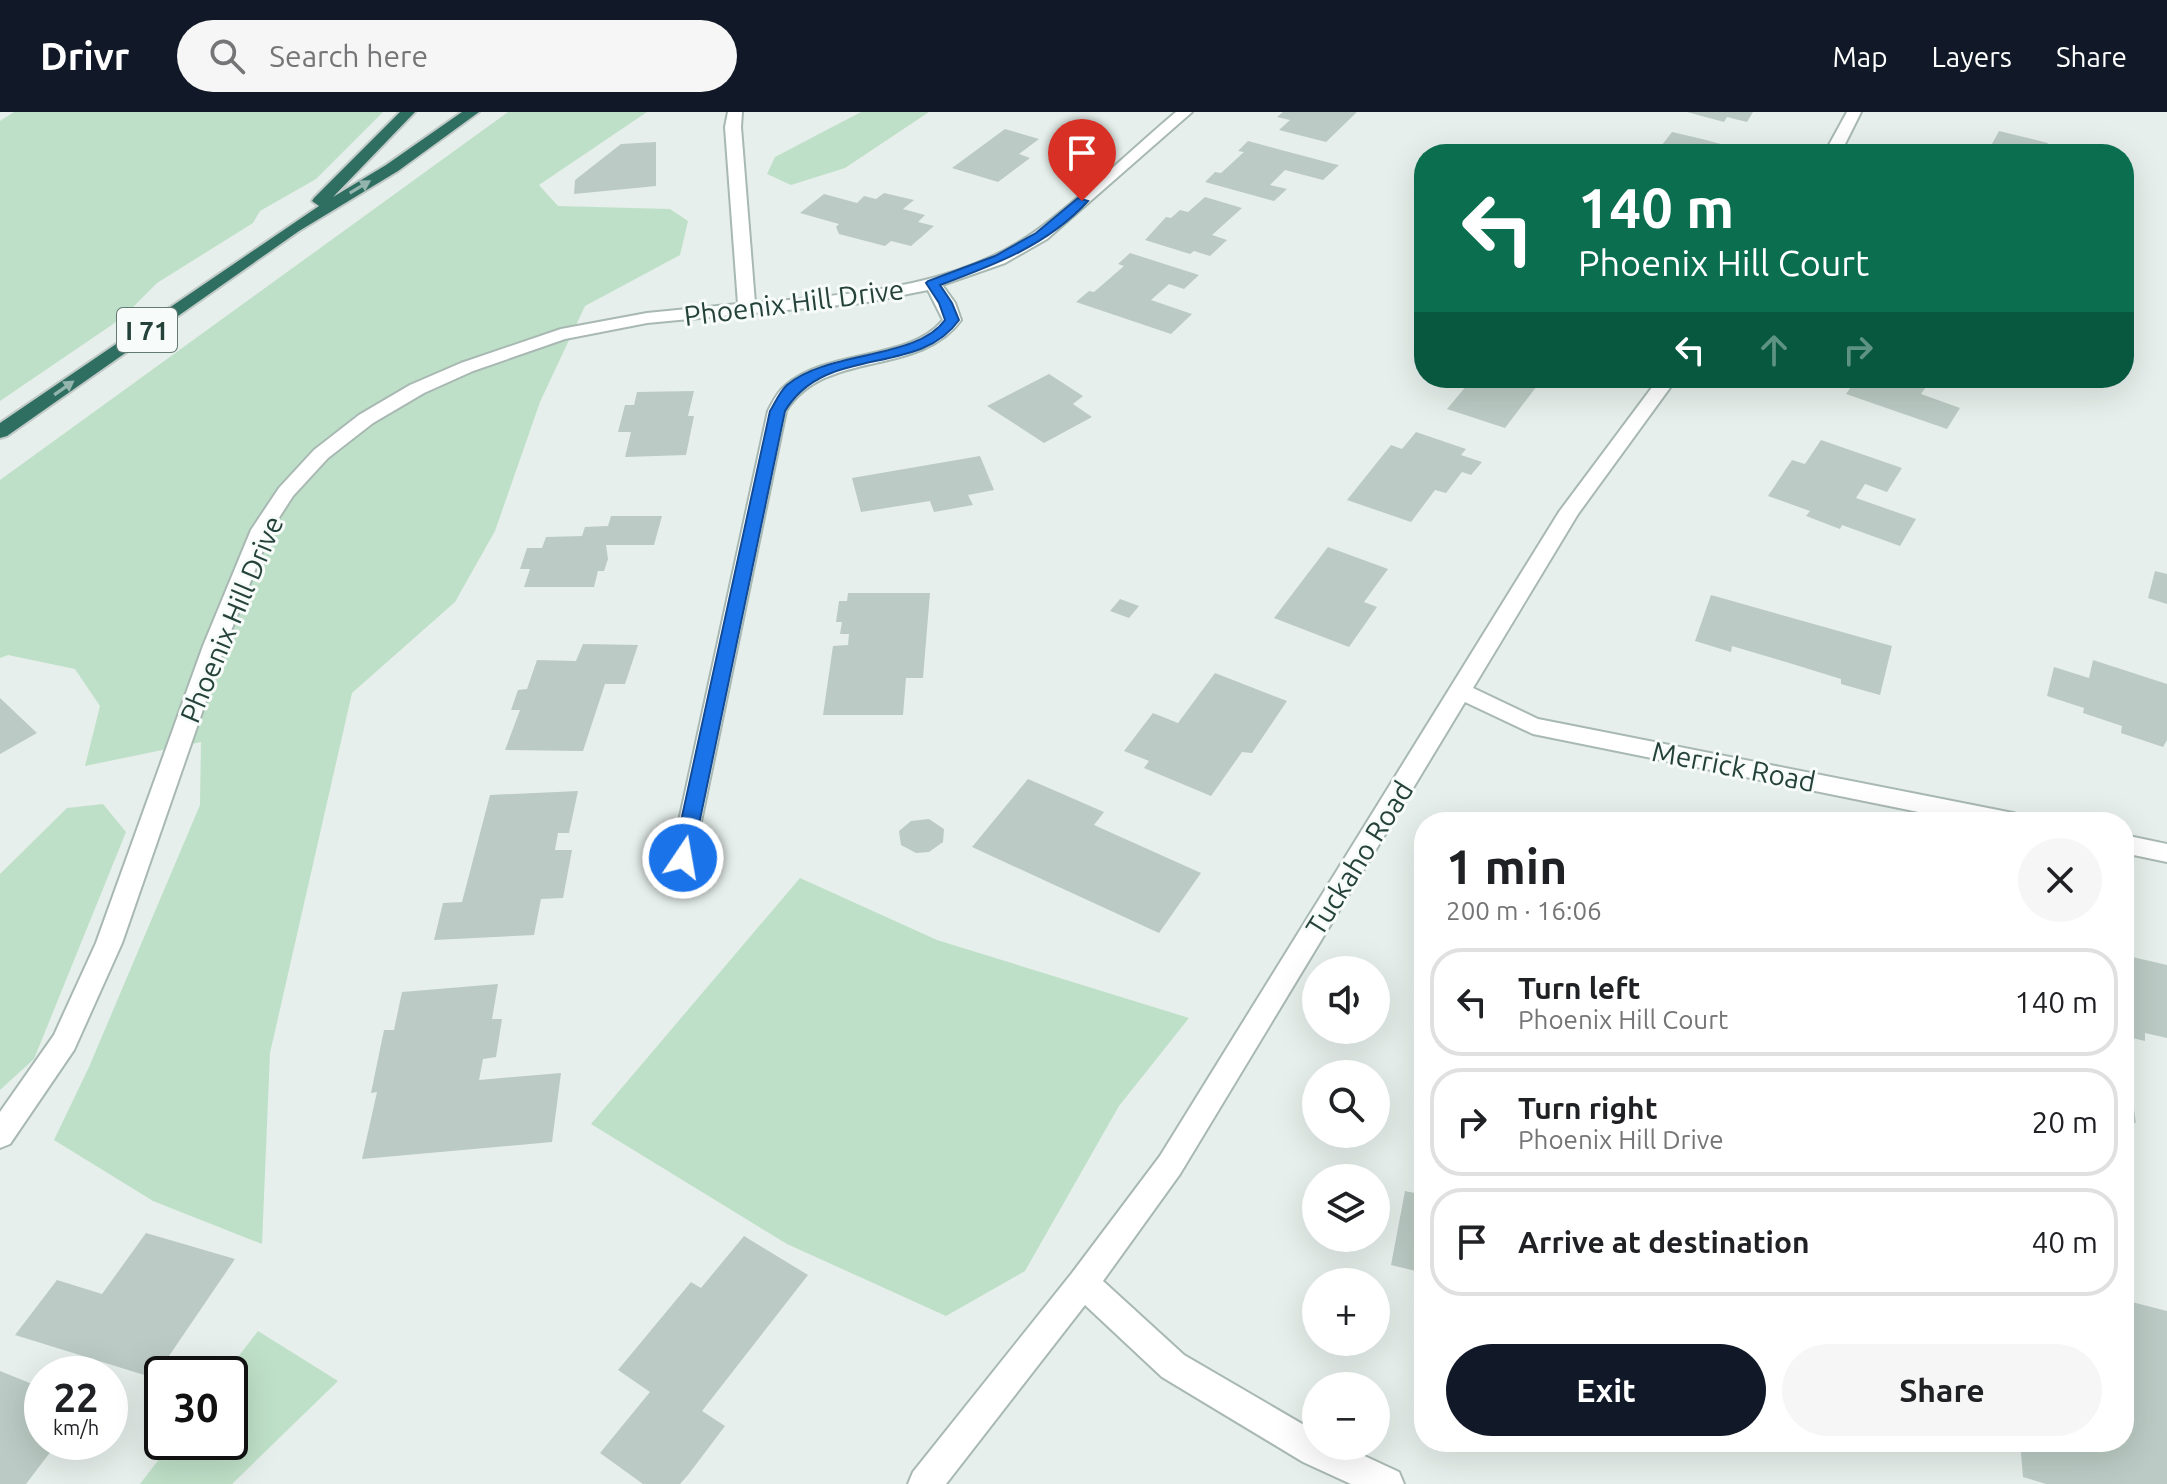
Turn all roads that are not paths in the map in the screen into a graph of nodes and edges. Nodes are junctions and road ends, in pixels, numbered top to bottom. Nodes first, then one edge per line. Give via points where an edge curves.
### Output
1 (408, 112) edge
2 (472, 112) edge
3 (735, 112) edge
4 (1185, 112) edge
5 (1854, 112) edge
6 (1837, 144) edge
7 (293, 228) junction
8 (932, 283) junction
9 (747, 308) junction
10 (1661, 388) edge
11 (0, 432) edge
12 (1461, 691) junction
13 (1963, 812) edge
14 (2134, 846) edge
15 (2167, 853) edge
16 (683, 858) dead end
17 (0, 1135) edge
18 (1083, 1283) junction
19 (925, 1484) edge
20 (1387, 1484) edge

1 - 7 highway, I 71
7 -> 2 highway
3 - 9 street
4 - 8 street, Phoenix Hill Drive via 1041,235 999,259
5 - 6 street
11 -> 7 highway, I 71
8 - 9 street, Phoenix Hill Drive via 862,298
8 - 16 street via 952,320 941,335 819,371 791,389 777,411
9 - 17 street, Phoenix Hill Drive via 602,325 467,367 366,419 321,454 286,492 261,530 214,646 109,943 64,1042
10 - 12 street, Tuckaho Road via 1569,512
12 - 13 street, Merrick Road via 1533,726
12 - 18 street, Tuckaho Road via 1170,1165
14 - 15 street
18 - 19 street, Tuckaho Road
18 - 20 street via 1173,1366 1315,1450

